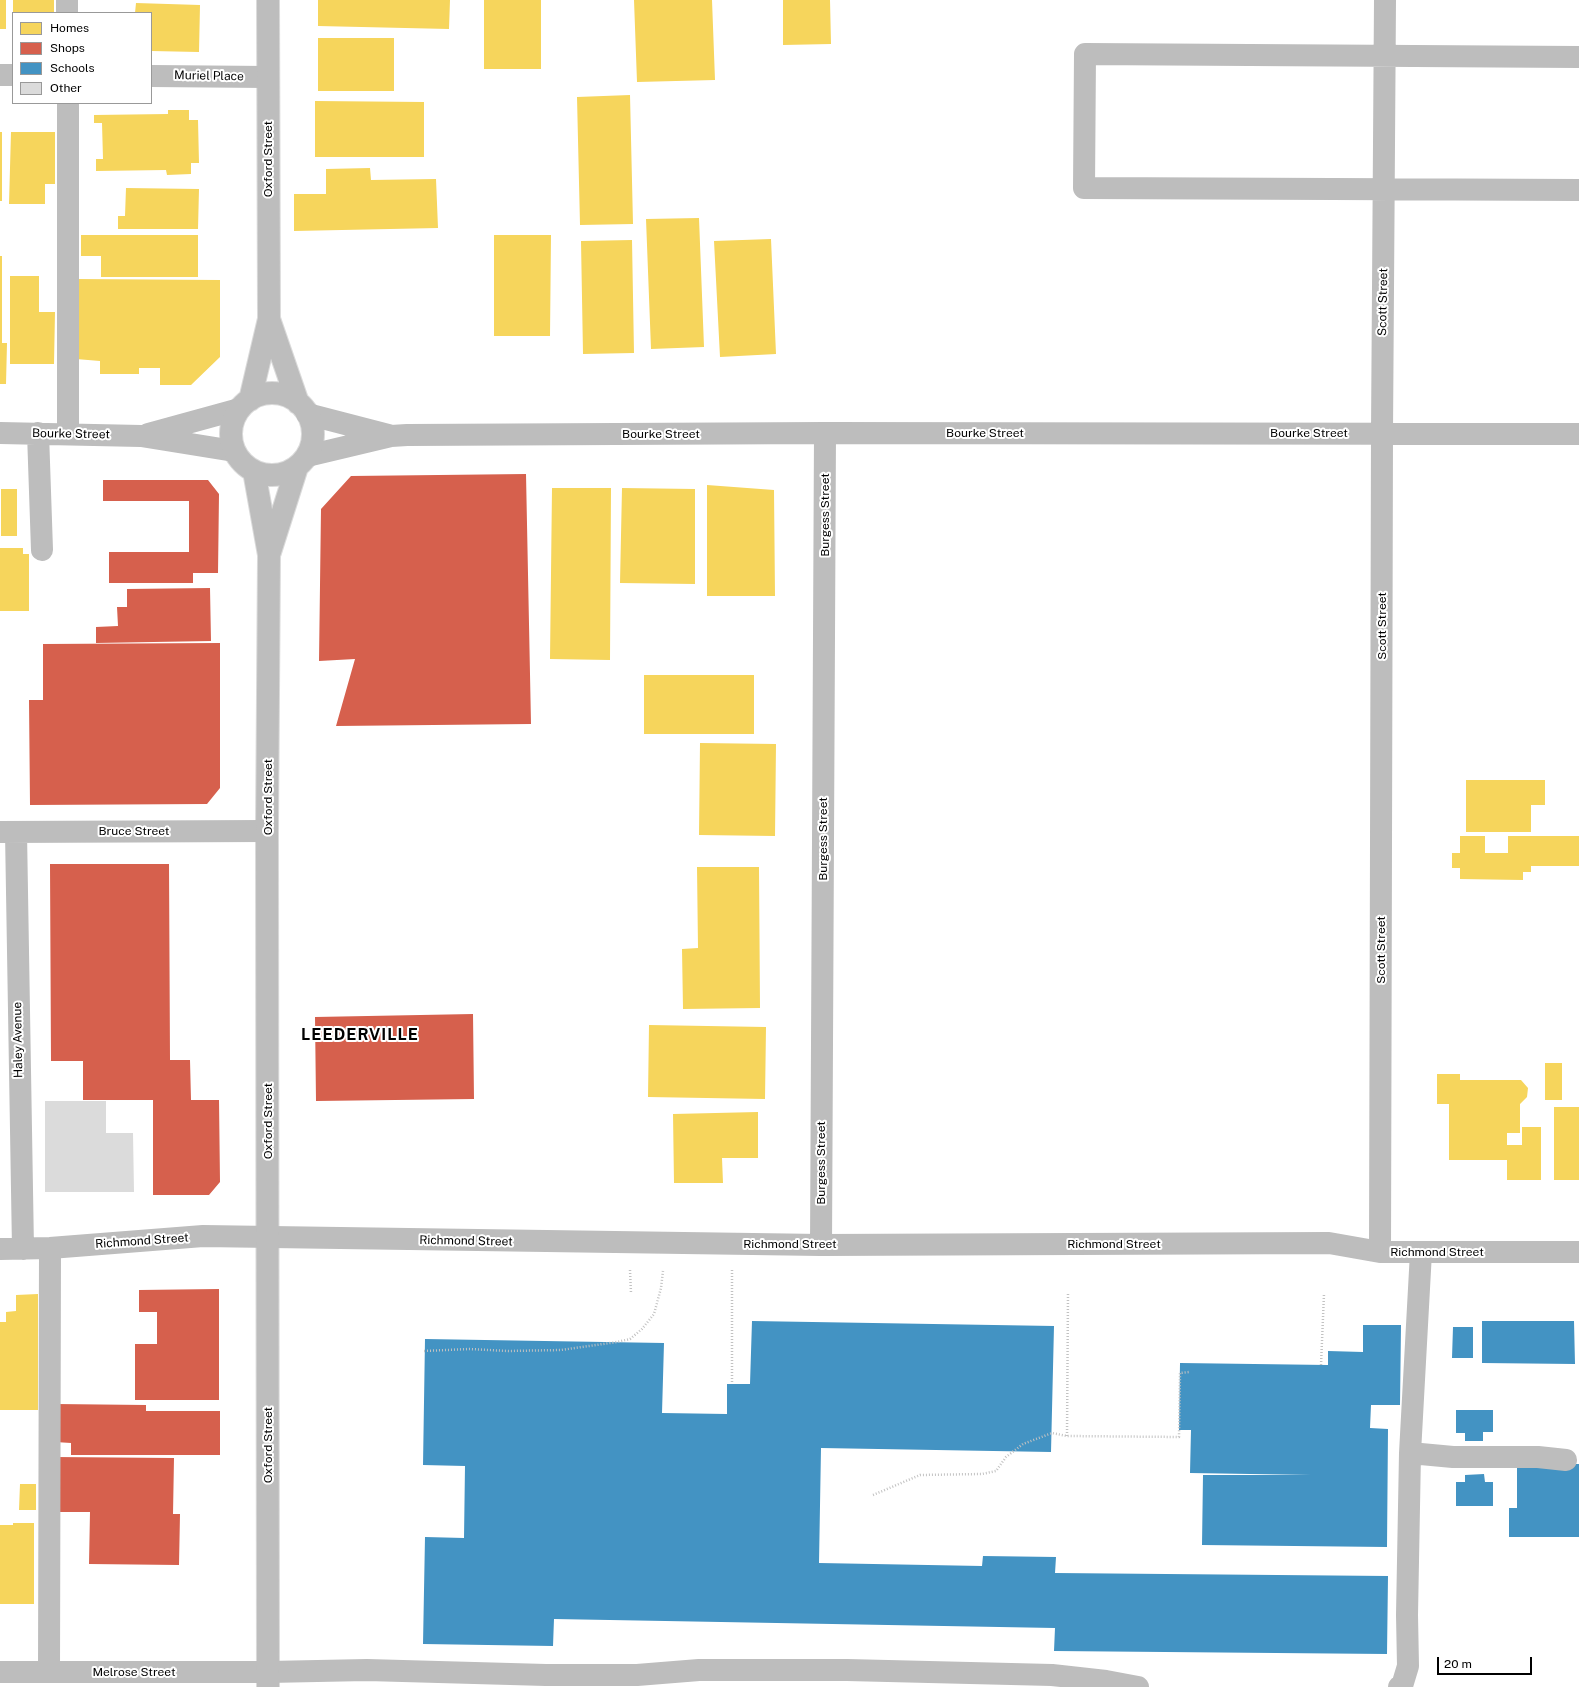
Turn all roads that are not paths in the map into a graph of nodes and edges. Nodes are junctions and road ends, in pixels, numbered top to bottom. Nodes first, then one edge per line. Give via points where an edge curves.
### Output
1 (67, 0) edge
2 (268, 0) edge
3 (1385, 0) edge
4 (67, 12) edge
5 (1384, 56) junction
6 (1579, 57) edge
7 (0, 75) edge
8 (12, 75) edge
9 (152, 76) edge
10 (267, 77) junction
11 (68, 104) edge
12 (1384, 189) junction
13 (1579, 190) edge
14 (269, 319) junction
15 (245, 404) junction
16 (302, 408) junction
17 (0, 433) edge
18 (38, 433) junction
19 (825, 433) junction
20 (1382, 433) junction
21 (68, 434) junction
22 (1579, 434) edge
23 (141, 436) junction
24 (391, 436) junction
25 (234, 452) junction
26 (302, 461) junction
27 (254, 471) junction
28 (42, 550) dead end
29 (269, 555) junction
30 (267, 831) junction
31 (8, 832) edge
32 (9, 1028) edge
33 (268, 1238) junction
34 (821, 1245) junction
35 (23, 1248) junction
36 (50, 1248) junction
37 (0, 1249) edge
38 (1380, 1252) junction
39 (1421, 1252) junction
40 (1579, 1252) edge
41 (1410, 1453) junction
42 (1566, 1460) dead end
43 (0, 1672) edge
44 (49, 1672) junction
45 (268, 1680) edge
46 (1138, 1687) edge
47 (1399, 1687) edge

1 - 4 street
2 - 10 street, Oxford Street
3 - 5 street, Scott Street
5 - 6 street
5 - 12 street, Scott Street
5 - 12 street via 1085,54 1084,188
7 - 8 street
9 - 10 street, Muriel Place
10 - 14 street, Oxford Street
11 - 21 street
12 - 13 street
12 - 20 street, Scott Street
14 - 15 street, Oxford Street
14 - 16 street, Oxford Street
15 - 16 street via 262,395 275,393 287,396
15 - 23 street, Bourke Street
15 - 25 street via 231,430
16 - 24 street, Bourke Street
16 - 26 street via 312,424 313,435 311,446
17 - 18 street, Bourke Street
18 - 21 street, Bourke Street
18 - 28 street
19 - 20 street, Bourke Street
19 - 24 street, Bourke Street
19 - 34 street, Burgess Street
20 - 22 street, Bourke Street
20 - 38 street, Scott Street
21 - 23 street, Bourke Street
23 - 25 street, Bourke Street
24 - 26 street, Bourke Street
25 - 27 street via 242,463
26 - 27 street via 287,472 276,475
26 - 29 street, Oxford Street
27 - 29 street, Oxford Street
29 - 30 street, Oxford Street
30 - 31 street, Bruce Street
30 - 33 street, Oxford Street
31 - 32 street, Haley Avenue
32 - 35 street, Haley Avenue
33 - 34 street, Richmond Street
33 - 36 street, Richmond Street via 203,1236
33 - 45 street, Oxford Street
34 - 38 street, Richmond Street via 1329,1243
35 - 36 street, Richmond Street
35 - 37 street, Richmond Street
36 - 44 street
38 - 39 street, Richmond Street
39 - 40 street, Richmond Street
39 - 41 street
41 - 42 street via 1453,1457 1538,1457
41 - 47 street via 1408,1666 1402,1686
43 - 44 street, Melrose Street
44 - 45 street, Melrose Street
45 - 46 street, Melrose Street via 367,1670 546,1675 637,1675 699,1670 847,1670 1052,1675

